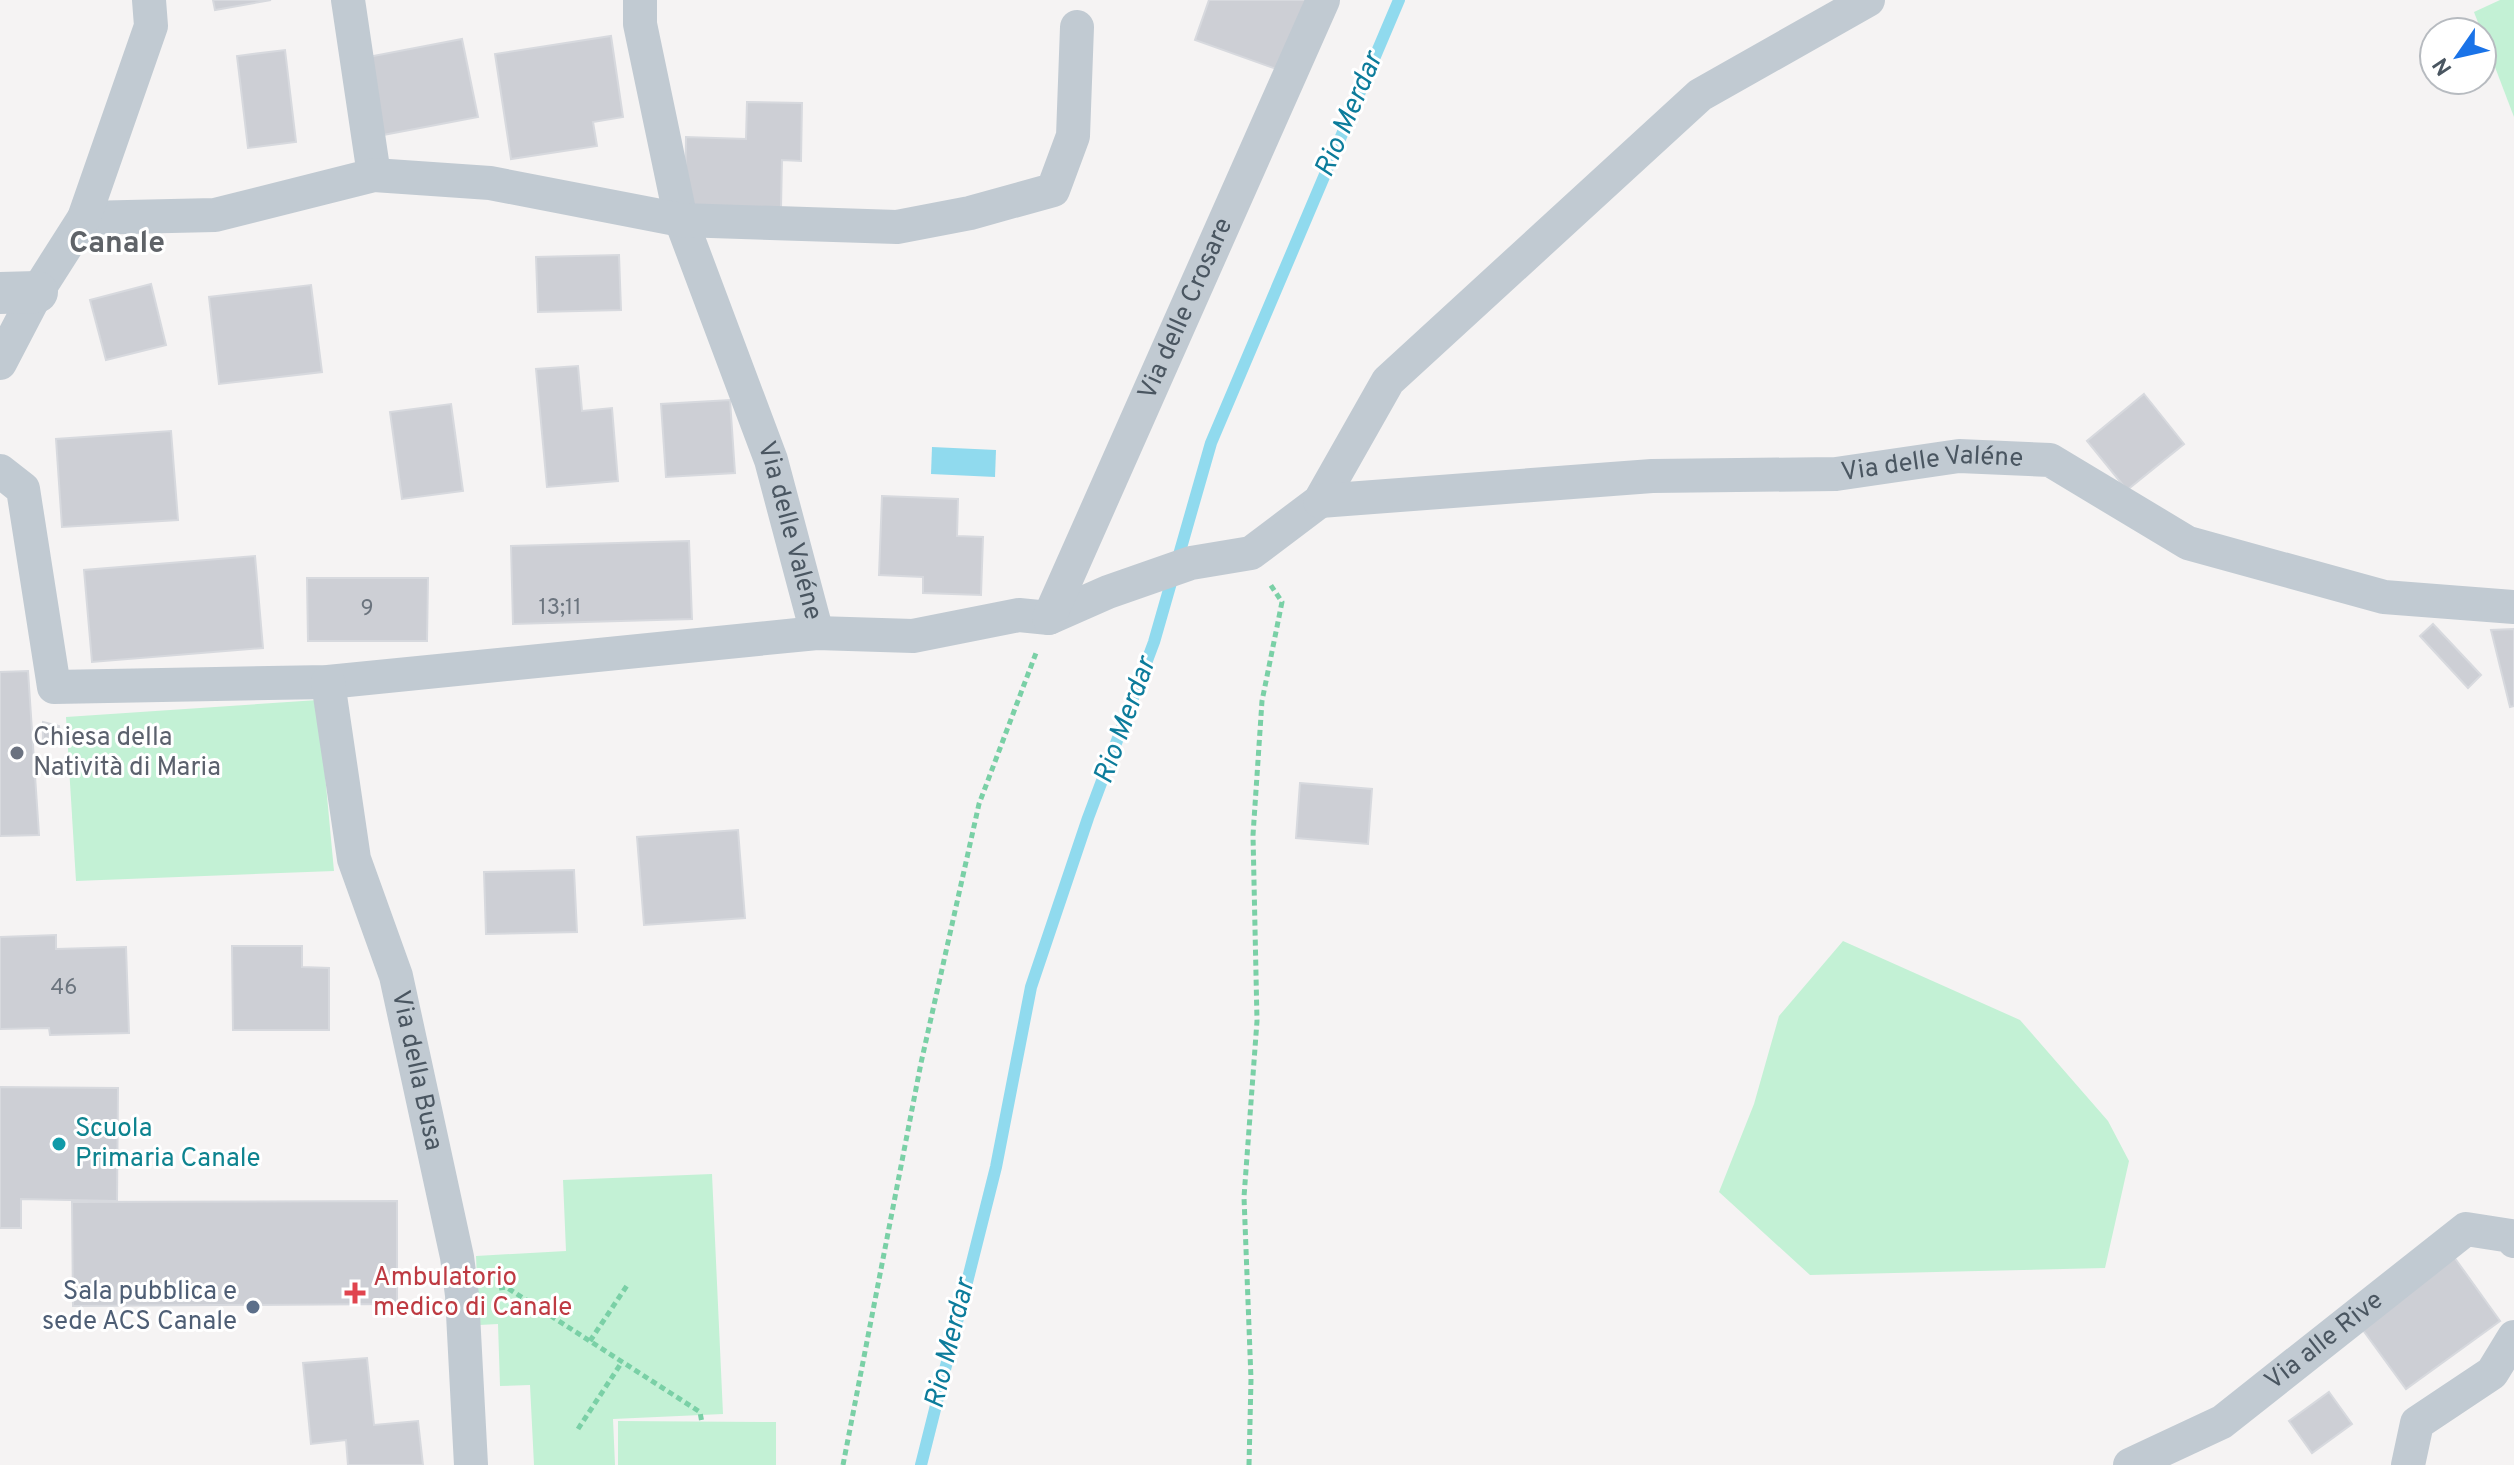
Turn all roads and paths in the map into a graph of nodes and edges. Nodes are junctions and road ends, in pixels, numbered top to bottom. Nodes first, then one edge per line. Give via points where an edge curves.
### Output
1 (149, 0) edge
2 (348, 0) edge
3 (640, 0) edge
4 (1323, 0) edge
5 (1868, 0) edge
6 (1077, 27) dead end
7 (374, 175) junction
8 (84, 218) junction
9 (681, 220) junction
10 (19, 292) edge
11 (0, 363) edge
12 (0, 471) edge
13 (1320, 501) junction
14 (1251, 553) junction
15 (2514, 607) edge
16 (1049, 618) junction
17 (817, 633) junction
18 (328, 682) junction
19 (2514, 1241) edge
20 (628, 1284) dead end
21 (462, 1295) junction
22 (2514, 1337) edge
23 (590, 1341) junction
24 (622, 1362) junction
25 (702, 1423) dead end
26 (578, 1429) dead end
27 (471, 1465) edge
28 (843, 1465) edge
29 (1249, 1465) edge
30 (2130, 1465) edge
31 (2408, 1465) edge

1 - 8 street via 151,26
2 - 7 street
3 - 9 street, Via delle Valéne via 640,24
4 - 16 street, Via delle Crosare
5 - 13 street, Via delle Valéne via 1700,95 1388,381
6 - 9 street via 1073,136 1053,190 897,227
7 - 8 street via 215,215
7 - 9 street via 490,183
8 - 10 street
9 - 17 street, Via delle Valéne via 771,460
10 - 11 street
12 - 18 street via 23,489 54,687
13 - 14 street, Via delle Valéne
13 - 15 street, Via delle Valéne via 1652,476 1836,474 1959,456 2050,460 2188,543 2384,597
14 - 16 street, Via delle Valéne via 1191,563
14 - 29 path via 1282,602 1262,701 1253,835 1257,1021 1244,1197
16 - 17 street, Via delle Valéne via 1019,615 913,636
16 - 28 path via 979,804 921,1063
17 - 18 street
18 - 21 street, Via della Busa via 354,859 396,976
19 - 30 street, Via alle Rive via 2511,1236 2466,1229 2222,1422
20 - 23 path
21 - 23 path via 506,1287
21 - 27 street, Via della Busa
22 - 31 street via 2492,1373 2417,1423
23 - 24 path
24 - 25 path via 700,1412
24 - 26 path

